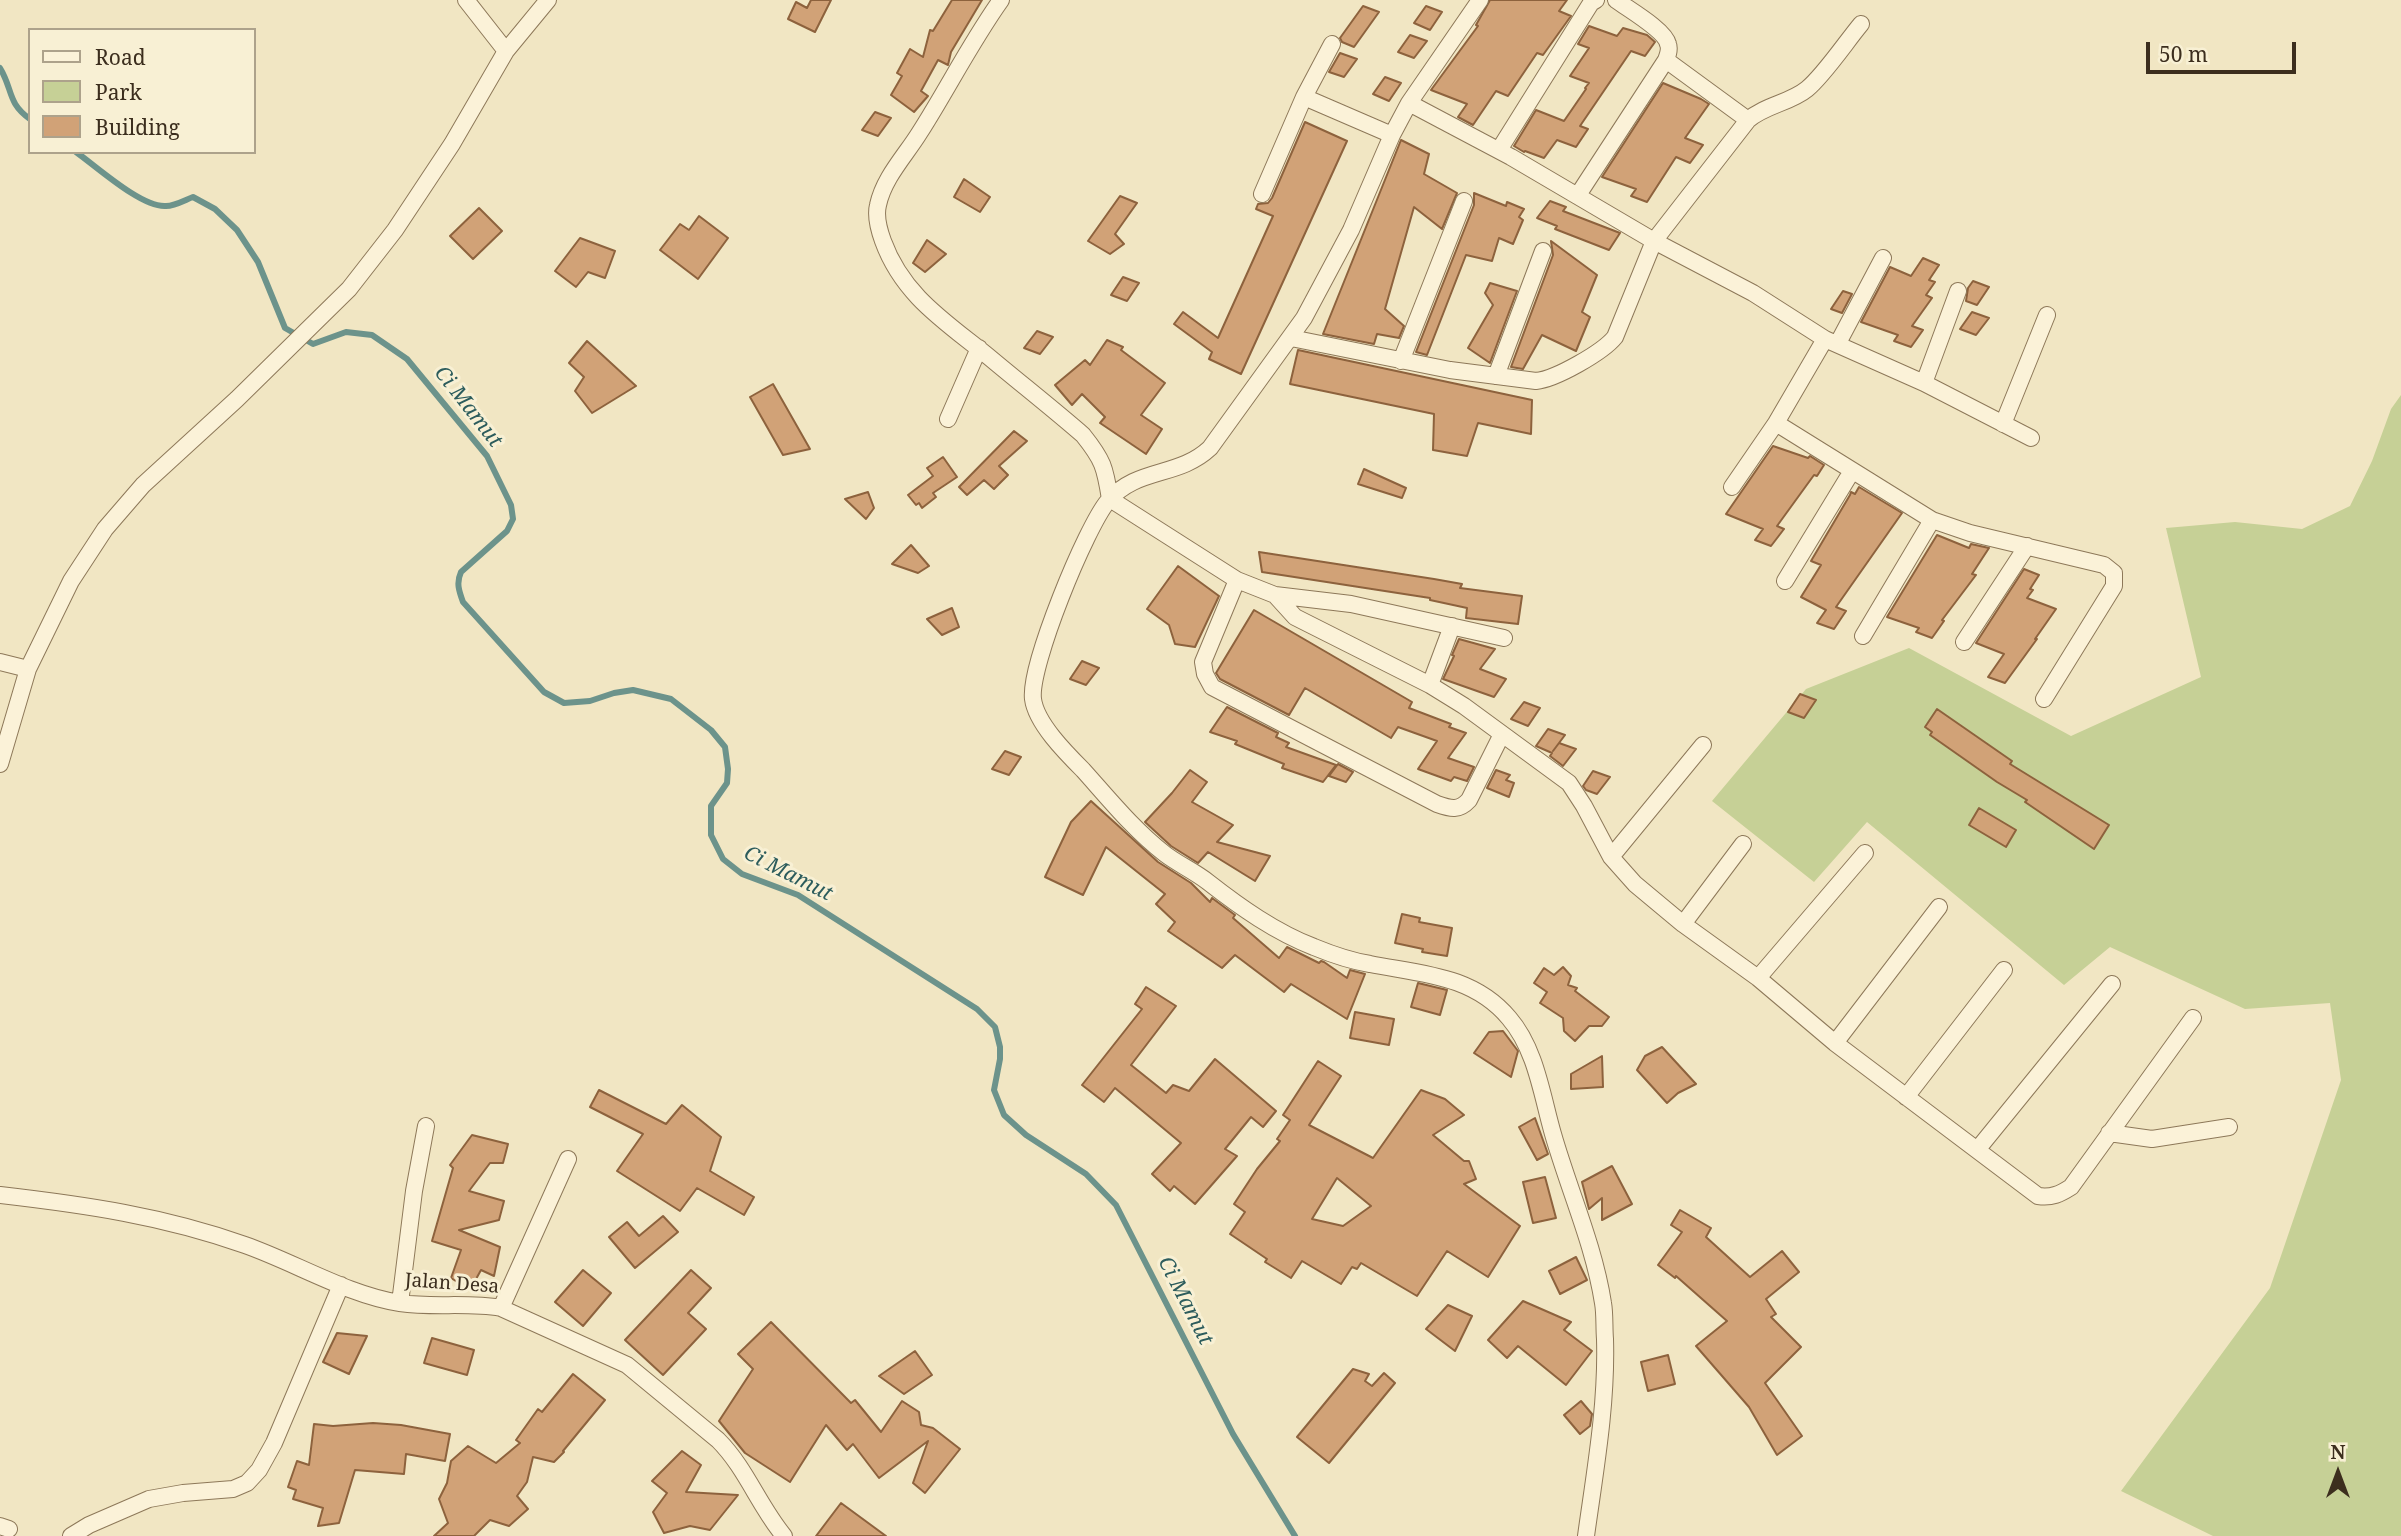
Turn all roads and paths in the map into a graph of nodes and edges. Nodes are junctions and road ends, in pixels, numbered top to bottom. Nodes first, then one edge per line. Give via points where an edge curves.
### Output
1 (466, 0) edge
2 (548, 0) edge
3 (1000, 0) edge
4 (1480, 0) edge
5 (1596, 0) edge
6 (1616, 0) edge
7 (1861, 24) dead end
8 (1332, 44) dead end
9 (506, 51) junction
10 (1666, 61) junction
11 (1304, 97) junction
12 (1409, 103) junction
13 (1748, 120) junction
14 (1392, 135) junction
15 (1499, 150) junction
16 (1262, 194) dead end
17 (1577, 195) junction
18 (1464, 201) dead end
19 (1654, 241) junction
20 (1543, 251) dead end
21 (1883, 258) dead end
22 (1958, 291) dead end
23 (2047, 314) dead end
24 (1291, 338) junction
25 (1831, 341) junction
26 (979, 348) junction
27 (1401, 361) junction
28 (1496, 376) junction
29 (1924, 383) junction
30 (948, 419) dead end
31 (1776, 423) junction
32 (2003, 424) junction
33 (2031, 438) dead end
34 (1853, 471) junction
35 (1732, 487) dead end
36 (1110, 499) junction
37 (1933, 520) junction
38 (2027, 546) junction
39 (1237, 580) junction
40 (1785, 581) dead end
41 (1275, 595) junction
42 (1452, 626) junction
43 (1863, 636) dead end
44 (1504, 638) dead end
45 (1964, 642) dead end
46 (0, 662) edge
47 (28, 669) junction
48 (1430, 685) junction
49 (2044, 699) dead end
50 (1502, 734) junction
51 (1703, 745) dead end
52 (0, 764) edge
53 (1743, 844) dead end
54 (1865, 853) dead end
55 (1611, 857) junction
56 (1939, 907) dead end
57 (1684, 924) junction
58 (2004, 970) dead end
59 (1759, 978) junction
60 (2112, 984) dead end
61 (2193, 1018) dead end
62 (1835, 1043) junction
63 (1906, 1097) junction
64 (426, 1126) dead end
65 (2229, 1127) dead end
66 (2109, 1133) junction
67 (1977, 1150) junction
68 (568, 1159) dead end
69 (0, 1195) edge
70 (341, 1285) junction
71 (400, 1303) junction
72 (501, 1308) junction
73 (71, 1536) edge
74 (784, 1536) edge
75 (1586, 1536) edge

1 - 9 street
2 - 9 street
3 - 26 street via 890,176 878,205 878,224 892,263 945,324
4 - 12 street
5 - 15 street
6 - 10 street via 1667,40
7 - 13 street via 1808,88
8 - 11 street
9 - 47 street via 452,144 349,289 143,485 104,529 71,581
10 - 13 street
10 - 17 street
11 - 14 street
11 - 16 street
12 - 14 street
12 - 15 street
13 - 19 street
14 - 24 street via 1351,230
15 - 17 street
17 - 19 street
18 - 27 street
19 - 25 street
19 - 28 street via 1610,343 1550,379
20 - 28 street
21 - 25 street
22 - 29 street
23 - 32 street
24 - 27 street
24 - 36 street via 1207,451 1185,465 1141,477
25 - 29 street
25 - 31 street
26 - 30 street
26 - 36 street via 1083,435 1106,469
27 - 28 street
29 - 32 street
31 - 34 street
31 - 35 street
32 - 33 street
34 - 37 street
34 - 40 street
36 - 39 street
36 - 75 street via 1075,565 1043,646 1033,699 1039,715 1059,745 1128,819 1166,854 1243,909 1311,946 1364,963 1452,979 1495,1003 1512,1021 1529,1051 1603,1304 1603,1412
37 - 38 street
37 - 43 street
38 - 45 street
38 - 49 street via 2104,565 2112,569 2115,581
39 - 41 street
39 - 50 street via 1203,662 1212,687 1450,808 1469,800
41 - 42 street via 1351,604
41 - 48 street via 1295,617
42 - 44 street
42 - 48 street
46 - 47 street
47 - 52 street
48 - 50 street
50 - 55 street via 1569,783
51 - 55 street
53 - 57 street
54 - 59 street
55 - 57 street via 1635,884
56 - 62 street
57 - 59 street
58 - 63 street
59 - 62 street
60 - 67 street
61 - 66 street
62 - 63 street
63 - 67 street
64 - 71 street
65 - 66 street via 2152,1139
66 - 67 street via 2071,1186 2047,1198
68 - 72 street
69 - 70 street, Jalan Desa via 162,1220 245,1245
70 - 71 street, Jalan Desa
70 - 73 street via 274,1443 247,1483 233,1489 149,1499
71 - 72 street, Jalan Desa
72 - 74 street, Jalan Desa via 627,1365 731,1453

